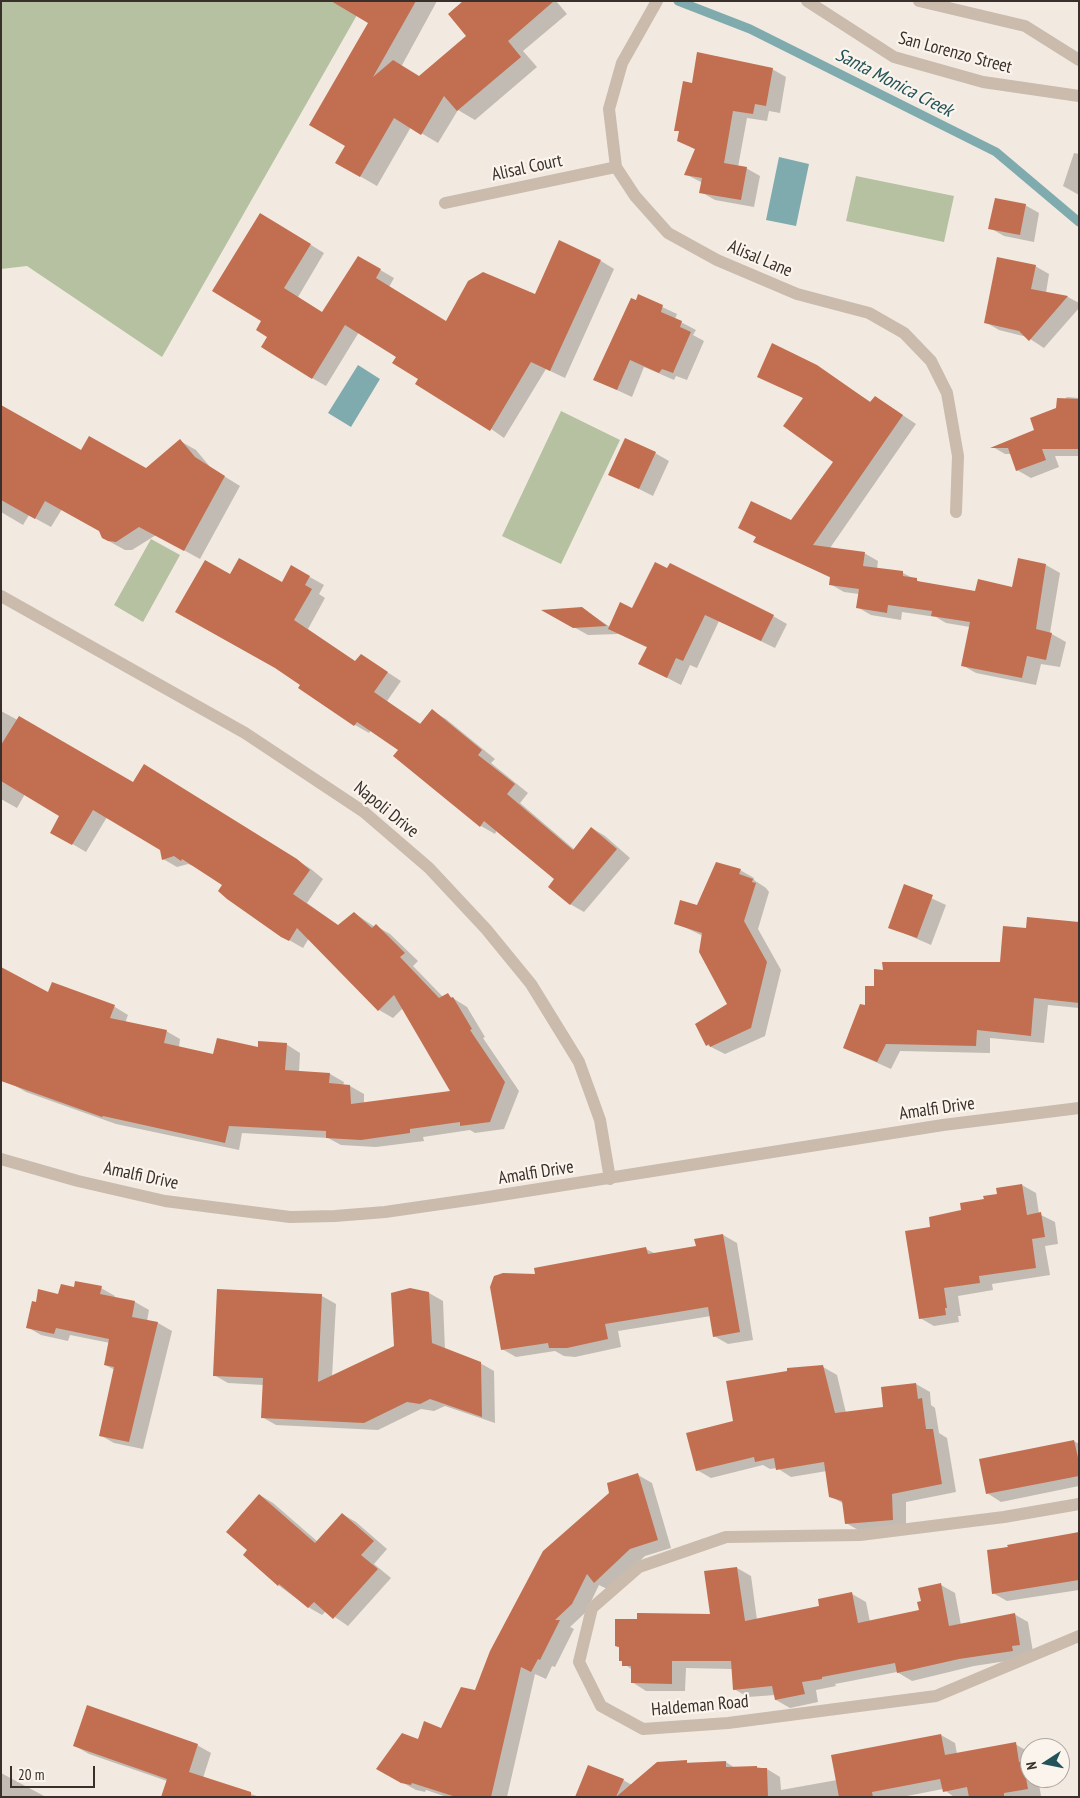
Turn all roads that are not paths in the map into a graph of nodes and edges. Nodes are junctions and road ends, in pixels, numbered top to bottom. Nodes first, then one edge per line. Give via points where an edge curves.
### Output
1 (657, 1) edge
2 (807, 1) edge
3 (920, 1) edge
4 (1079, 60) edge
5 (1079, 96) edge
6 (616, 167) junction
7 (445, 203) dead end
8 (956, 512) dead end
9 (1, 596) edge
10 (1079, 1108) edge
11 (1, 1159) edge
12 (610, 1179) junction
13 (1079, 1504) edge
14 (1079, 1636) edge

1 - 6 street, Alisal Lane via 622,63 609,109
2 - 5 street, San Lorenzo Street via 894,57 983,82
3 - 4 street via 1024,26
6 - 7 street, Alisal Court
6 - 8 street, Alisal Lane via 635,196 668,233 717,260 797,294 869,312 904,334 931,361 947,393 958,456
9 - 12 street, Napoli Drive via 245,733 364,812 429,868 486,929 531,984 579,1062 600,1120
10 - 12 street, Amalfi Drive via 943,1125
11 - 12 street, Amalfi Drive via 165,1201 290,1217 385,1212
13 - 14 street, Haldeman Road via 860,1535 726,1537 639,1567 592,1608 579,1662 601,1706 643,1729 728,1723 936,1696

